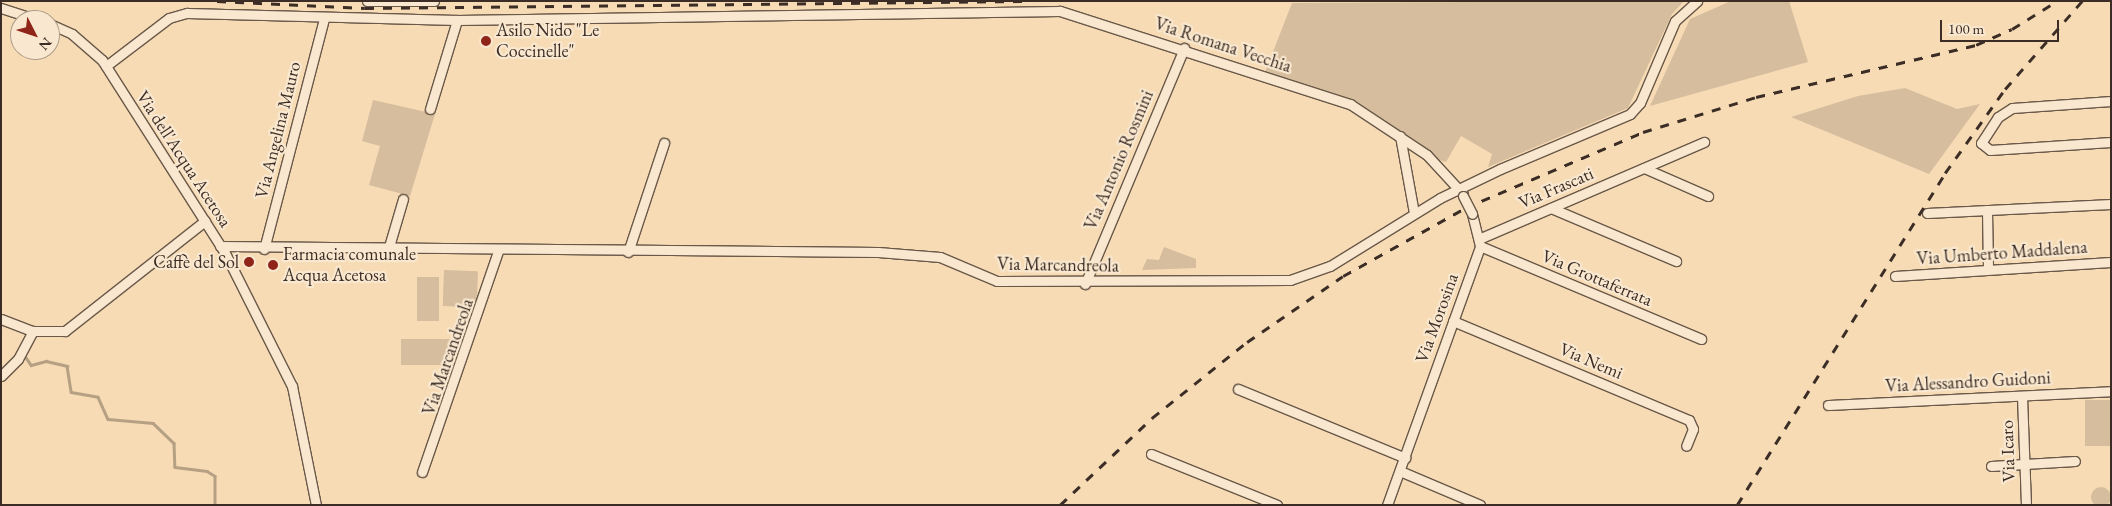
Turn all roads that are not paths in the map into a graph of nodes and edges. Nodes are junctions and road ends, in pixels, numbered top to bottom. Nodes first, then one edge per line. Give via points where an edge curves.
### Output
1 (367, 1) edge
2 (434, 1) edge
3 (1697, 1) edge
4 (324, 18) junction
5 (457, 20) junction
6 (60, 30) edge
7 (1184, 48) junction
8 (106, 66) junction
9 (2111, 101) edge
10 (430, 109) dead end
11 (1400, 136) junction
12 (1704, 142) dead end
13 (2111, 142) edge
14 (664, 143) dead end
15 (1644, 168) junction
16 (1450, 176) junction
17 (1462, 193) junction
18 (1708, 196) dead end
19 (1440, 198) junction
20 (404, 199) dead end
21 (2111, 204) edge
22 (1551, 208) junction
23 (1987, 210) junction
24 (1414, 213) junction
25 (1927, 213) dead end
26 (205, 222) junction
27 (1481, 242) junction
28 (220, 246) junction
29 (264, 249) junction
30 (388, 250) junction
31 (498, 251) junction
32 (628, 252) junction
33 (1676, 261) dead end
34 (2111, 262) edge
35 (1988, 268) junction
36 (1895, 276) dead end
37 (1085, 284) junction
38 (1, 319) edge
39 (1453, 321) junction
40 (33, 331) junction
41 (1701, 339) dead end
42 (1, 376) edge
43 (1238, 389) dead end
44 (2111, 390) edge
45 (2022, 396) junction
46 (1828, 405) dead end
47 (1686, 446) dead end
48 (1152, 454) dead end
49 (1405, 458) junction
50 (2075, 461) dead end
51 (2024, 464) junction
52 (1991, 466) dead end
53 (422, 472) dead end
54 (1400, 472) junction
55 (316, 505) edge
56 (1277, 505) edge
57 (1387, 505) edge
58 (1480, 505) edge
59 (2026, 505) edge

1 - 2 street
3 - 17 street, Via Marcandreola via 1675,21 1633,112 1506,165
4 - 5 street, Via Romana Vecchia
4 - 8 street, Via Romana Vecchia via 178,14
4 - 29 street, Via Angelina Mauro
5 - 7 street, Via Romana Vecchia via 1051,10
5 - 10 street
6 - 8 street, Via dell'Acqua Acetosa via 87,45
7 - 11 street, Via Romana Vecchia via 1348,102
7 - 37 street, Via Antonio Rosmini
8 - 26 street, Via dell'Acqua Acetosa
9 - 13 street via 2009,109 1983,137 1982,146 1990,150
11 - 16 street, Via Romana Vecchia
11 - 24 street
12 - 15 street, Via Frascati
14 - 32 street
15 - 18 street
15 - 22 street, Via Frascati
16 - 17 street, Via Romana Vecchia
16 - 19 street
17 - 19 street, Via Marcandreola
17 - 27 street, bridge
19 - 24 street, Via Marcandreola
20 - 30 street
21 - 23 street
22 - 27 street, Via Frascati
22 - 33 street
23 - 25 street
23 - 35 street
24 - 37 street, Via Marcandreola via 1330,266 1296,279
26 - 28 street, Via dell'Acqua Acetosa
26 - 40 street via 65,331
27 - 39 street, Via Morosina
27 - 41 street, Via Grottaferrata
28 - 29 street, Via Marcandreola
28 - 55 street, Via dell'Acqua Acetosa via 292,386
29 - 30 street, Via Marcandreola
30 - 31 street, Via Marcandreola
31 - 32 street, Via Marcandreola
31 - 53 street, Via Marcandreola
32 - 37 street, Via Marcandreola via 930,255 948,259 990,280
34 - 35 street, Via Umberto Maddalena
35 - 36 street, Via Umberto Maddalena
38 - 40 street
39 - 47 street, Via Nemi via 1689,420 1693,429
39 - 49 street, Via Morosina
40 - 42 street via 18,359
43 - 49 street
44 - 45 street, Via Alessandro Guidoni
45 - 46 street, Via Alessandro Guidoni
45 - 51 street, Via Icaro
48 - 56 street
49 - 54 street, Via Morosina
50 - 51 street
51 - 52 street
51 - 59 street, Via Icaro
54 - 57 street, Via Morosina
54 - 58 street

